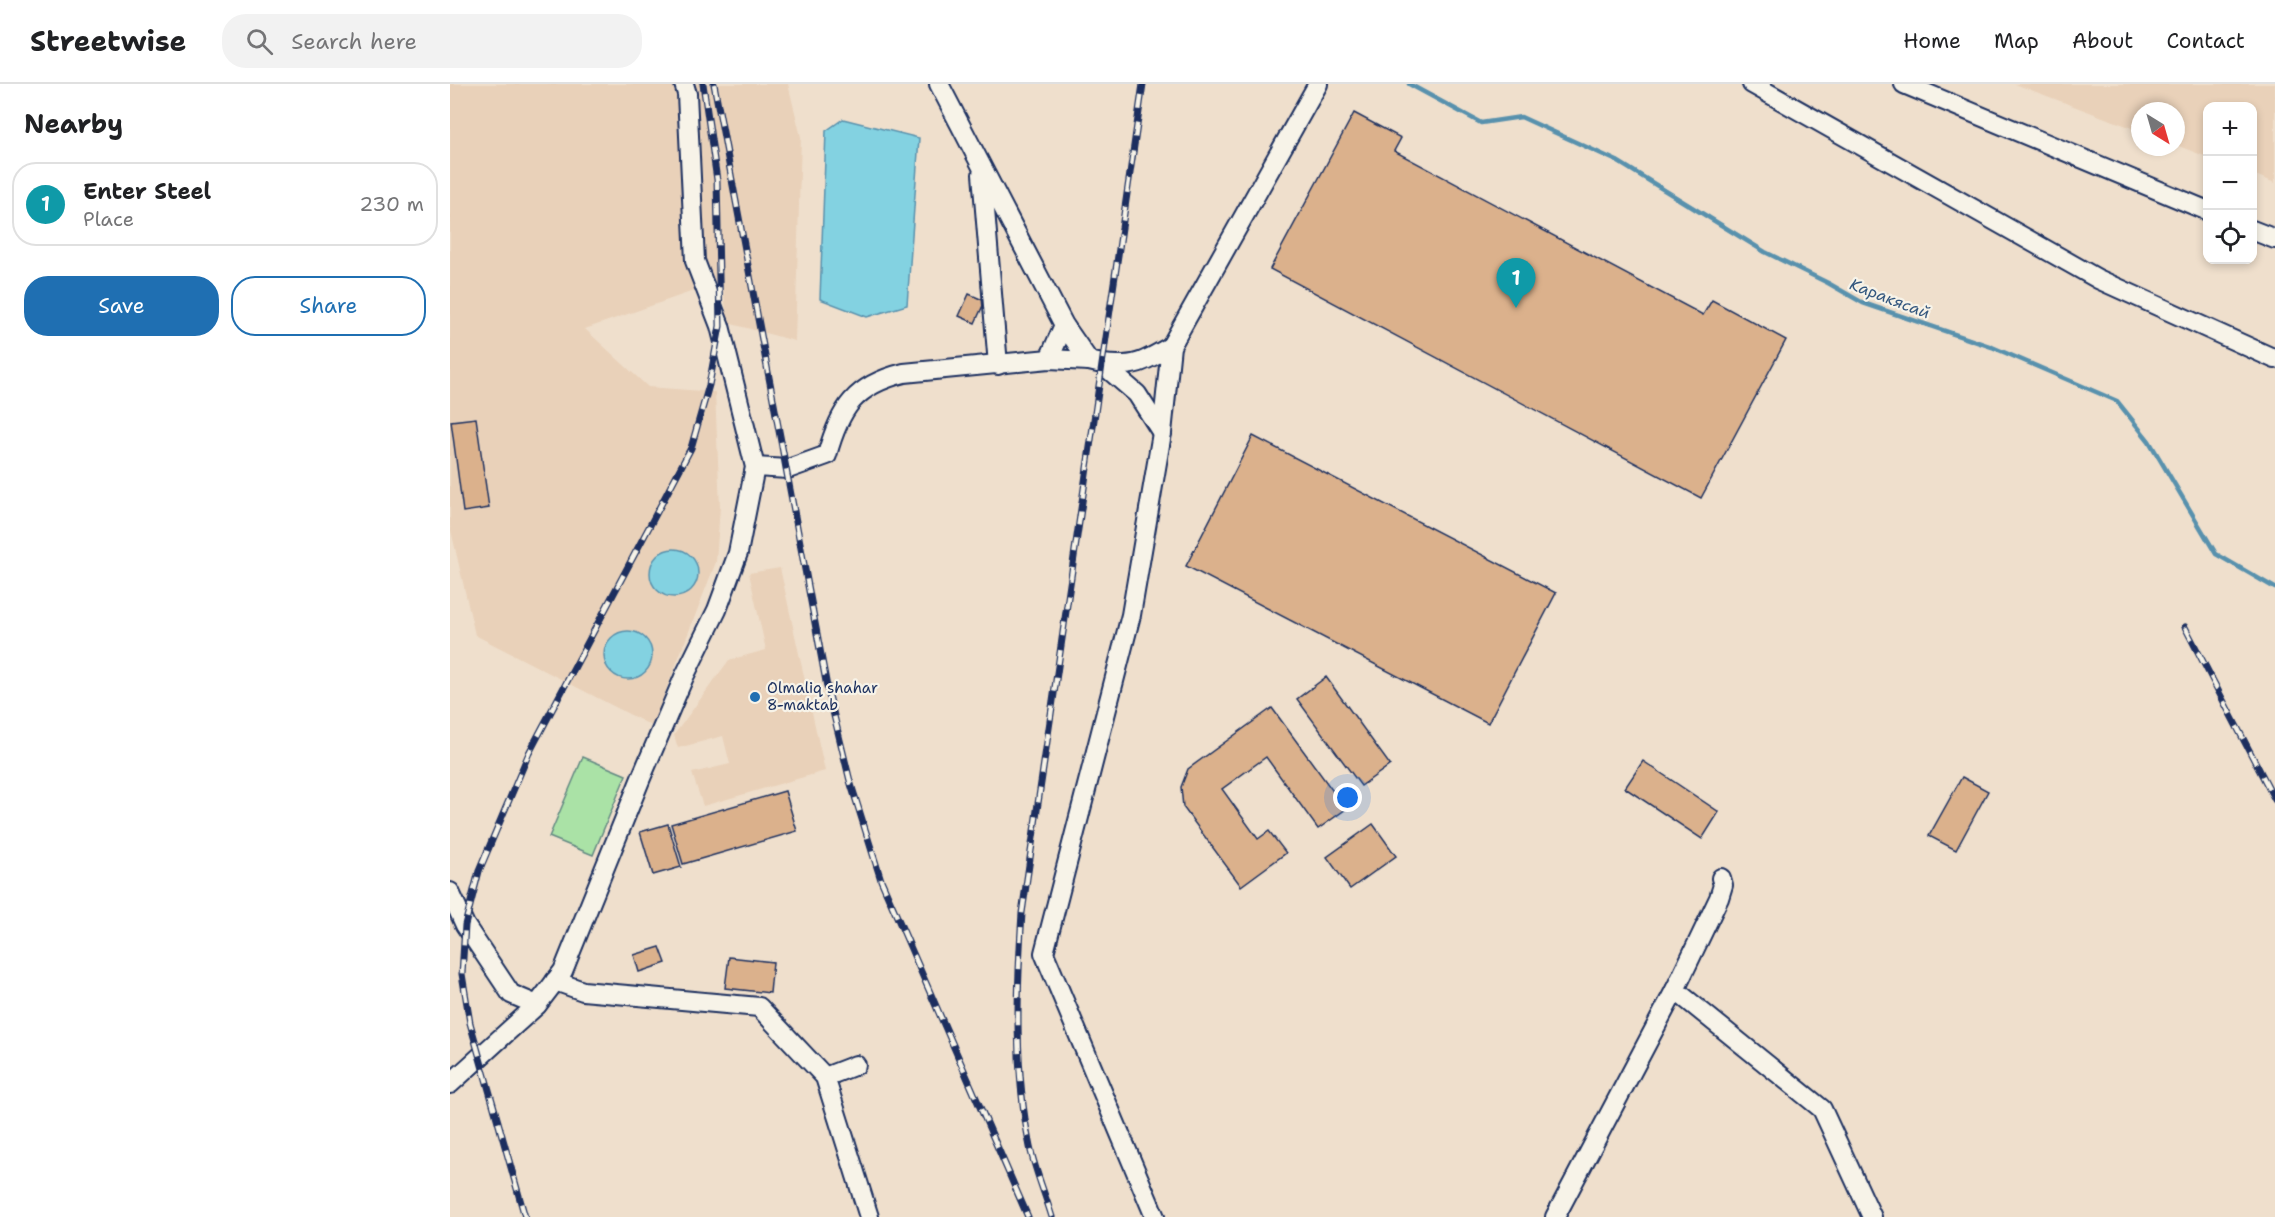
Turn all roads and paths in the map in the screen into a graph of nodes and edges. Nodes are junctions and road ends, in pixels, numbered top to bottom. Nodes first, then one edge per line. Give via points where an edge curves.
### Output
1 (684, 84) edge
2 (939, 84) edge
3 (1318, 84) edge
4 (1752, 84) edge
5 (1904, 84) edge
6 (981, 166) junction
7 (2206, 210) edge
8 (2257, 232) edge
9 (2275, 239) edge
10 (1064, 325) junction
11 (1171, 346) junction
12 (1049, 359) junction
13 (2275, 359) edge
14 (1095, 363) junction
15 (999, 365) junction
16 (1162, 433) junction
17 (755, 467) junction
18 (1721, 878) dead end
19 (450, 892) edge
20 (555, 981) junction
21 (1675, 990) junction
22 (537, 1005) junction
23 (856, 1065) dead end
24 (825, 1077) junction
25 (450, 1084) edge
26 (869, 1217) edge
27 (1155, 1217) edge
28 (1555, 1217) edge
29 (1872, 1217) edge

1 - 17 street via 695,261 720,326
2 - 6 street
3 - 11 street
4 - 13 street via 2098,279
5 - 7 street
6 - 10 street
6 - 15 street
8 - 9 street
10 - 12 street
10 - 14 street
11 - 14 street via 1147,360 1123,367
11 - 16 street
12 - 14 street
12 - 15 street
14 - 16 street via 1137,394
15 - 17 street via 904,373 881,379 844,410 827,455 788,469
16 - 27 street via 1131,615 1044,953
17 - 20 street via 738,553 717,610 684,677 563,971
18 - 21 street via 1719,898
19 - 22 street via 465,925 512,994
20 - 22 street
20 - 24 street via 583,992 759,1007
21 - 28 street
21 - 29 street via 1822,1109
22 - 25 street
23 - 24 street
24 - 26 street

